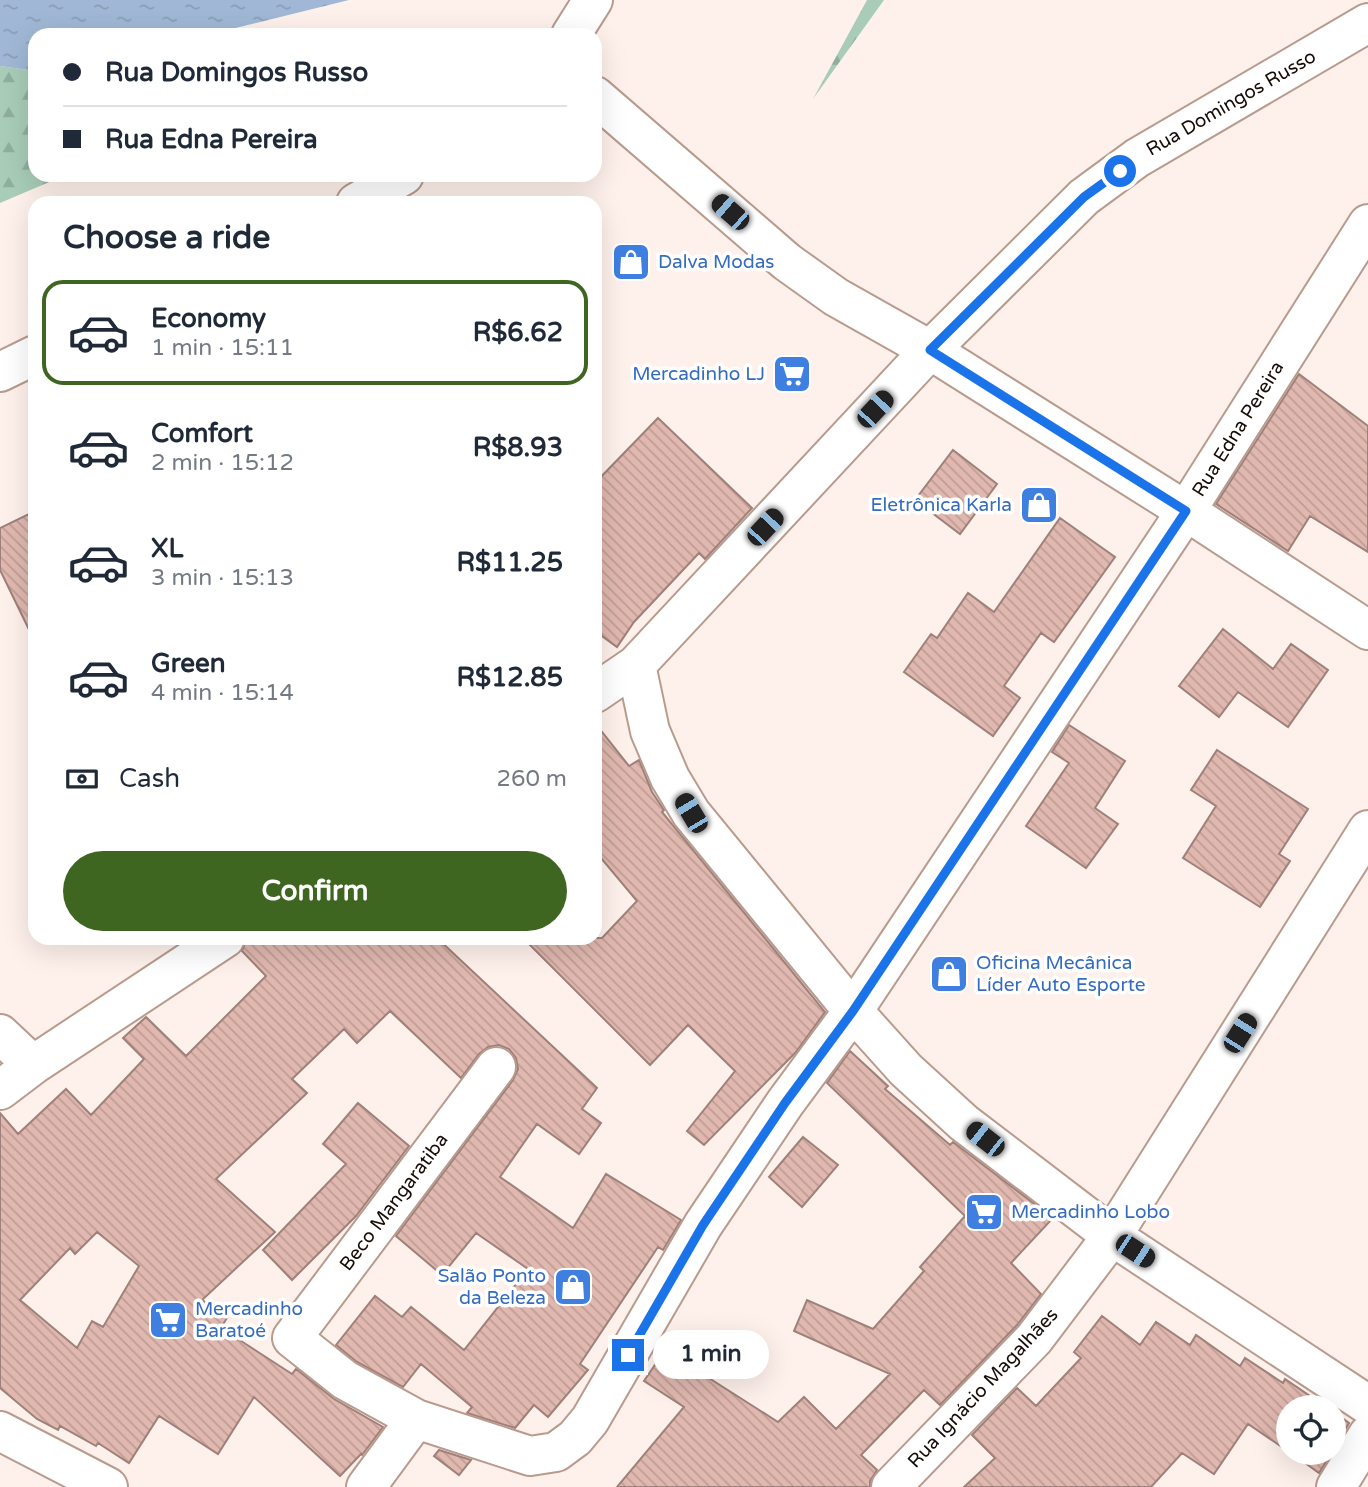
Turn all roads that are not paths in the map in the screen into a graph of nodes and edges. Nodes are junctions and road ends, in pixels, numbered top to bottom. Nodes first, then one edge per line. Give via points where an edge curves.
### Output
1 (593, 0) edge
2 (1368, 23) edge
3 (575, 28) edge
4 (602, 102) edge
5 (392, 182) edge
6 (368, 196) edge
7 (1368, 225) edge
8 (930, 350) junction
9 (28, 358) edge
10 (0, 372) edge
11 (1186, 511) junction
12 (1368, 630) edge
13 (636, 665) junction
14 (602, 688) edge
15 (1368, 830) edge
16 (214, 945) edge
17 (853, 1011) junction
18 (0, 1034) edge
19 (33, 1065) junction
20 (496, 1067) dead end
21 (0, 1090) edge
22 (1112, 1236) junction
23 (1368, 1405) edge
24 (416, 1419) junction
25 (0, 1430) edge
26 (1368, 1435) edge
27 (108, 1487) edge
28 (366, 1487) edge
29 (891, 1487) edge
30 (1336, 1487) edge

1 - 3 street
2 - 8 street, Rua Domingos Russo via 1138,158 1084,197
4 - 8 street via 787,262 836,297
5 - 6 street
7 - 11 street, Rua Edna Pereira
8 - 11 street
8 - 13 street, Rua Domingos Russo
9 - 10 street
11 - 12 street
11 - 17 street, Rua Edna Pereira
13 - 14 street, Rua Domingos Russo
13 - 17 street via 650,732 691,813
15 - 22 street, Rua Ignácio Magalhães
16 - 19 street
17 - 22 street via 906,1070 964,1122
17 - 24 street, Rua Edna Pereira via 703,1225 590,1420 575,1438 556,1452 530,1455
18 - 19 street
19 - 21 street
20 - 24 street, Beco Mangaratiba via 292,1338 345,1380
22 - 23 street
22 - 29 street, Rua Ignácio Magalhães via 1034,1339
24 - 28 street
25 - 27 street
26 - 30 street

